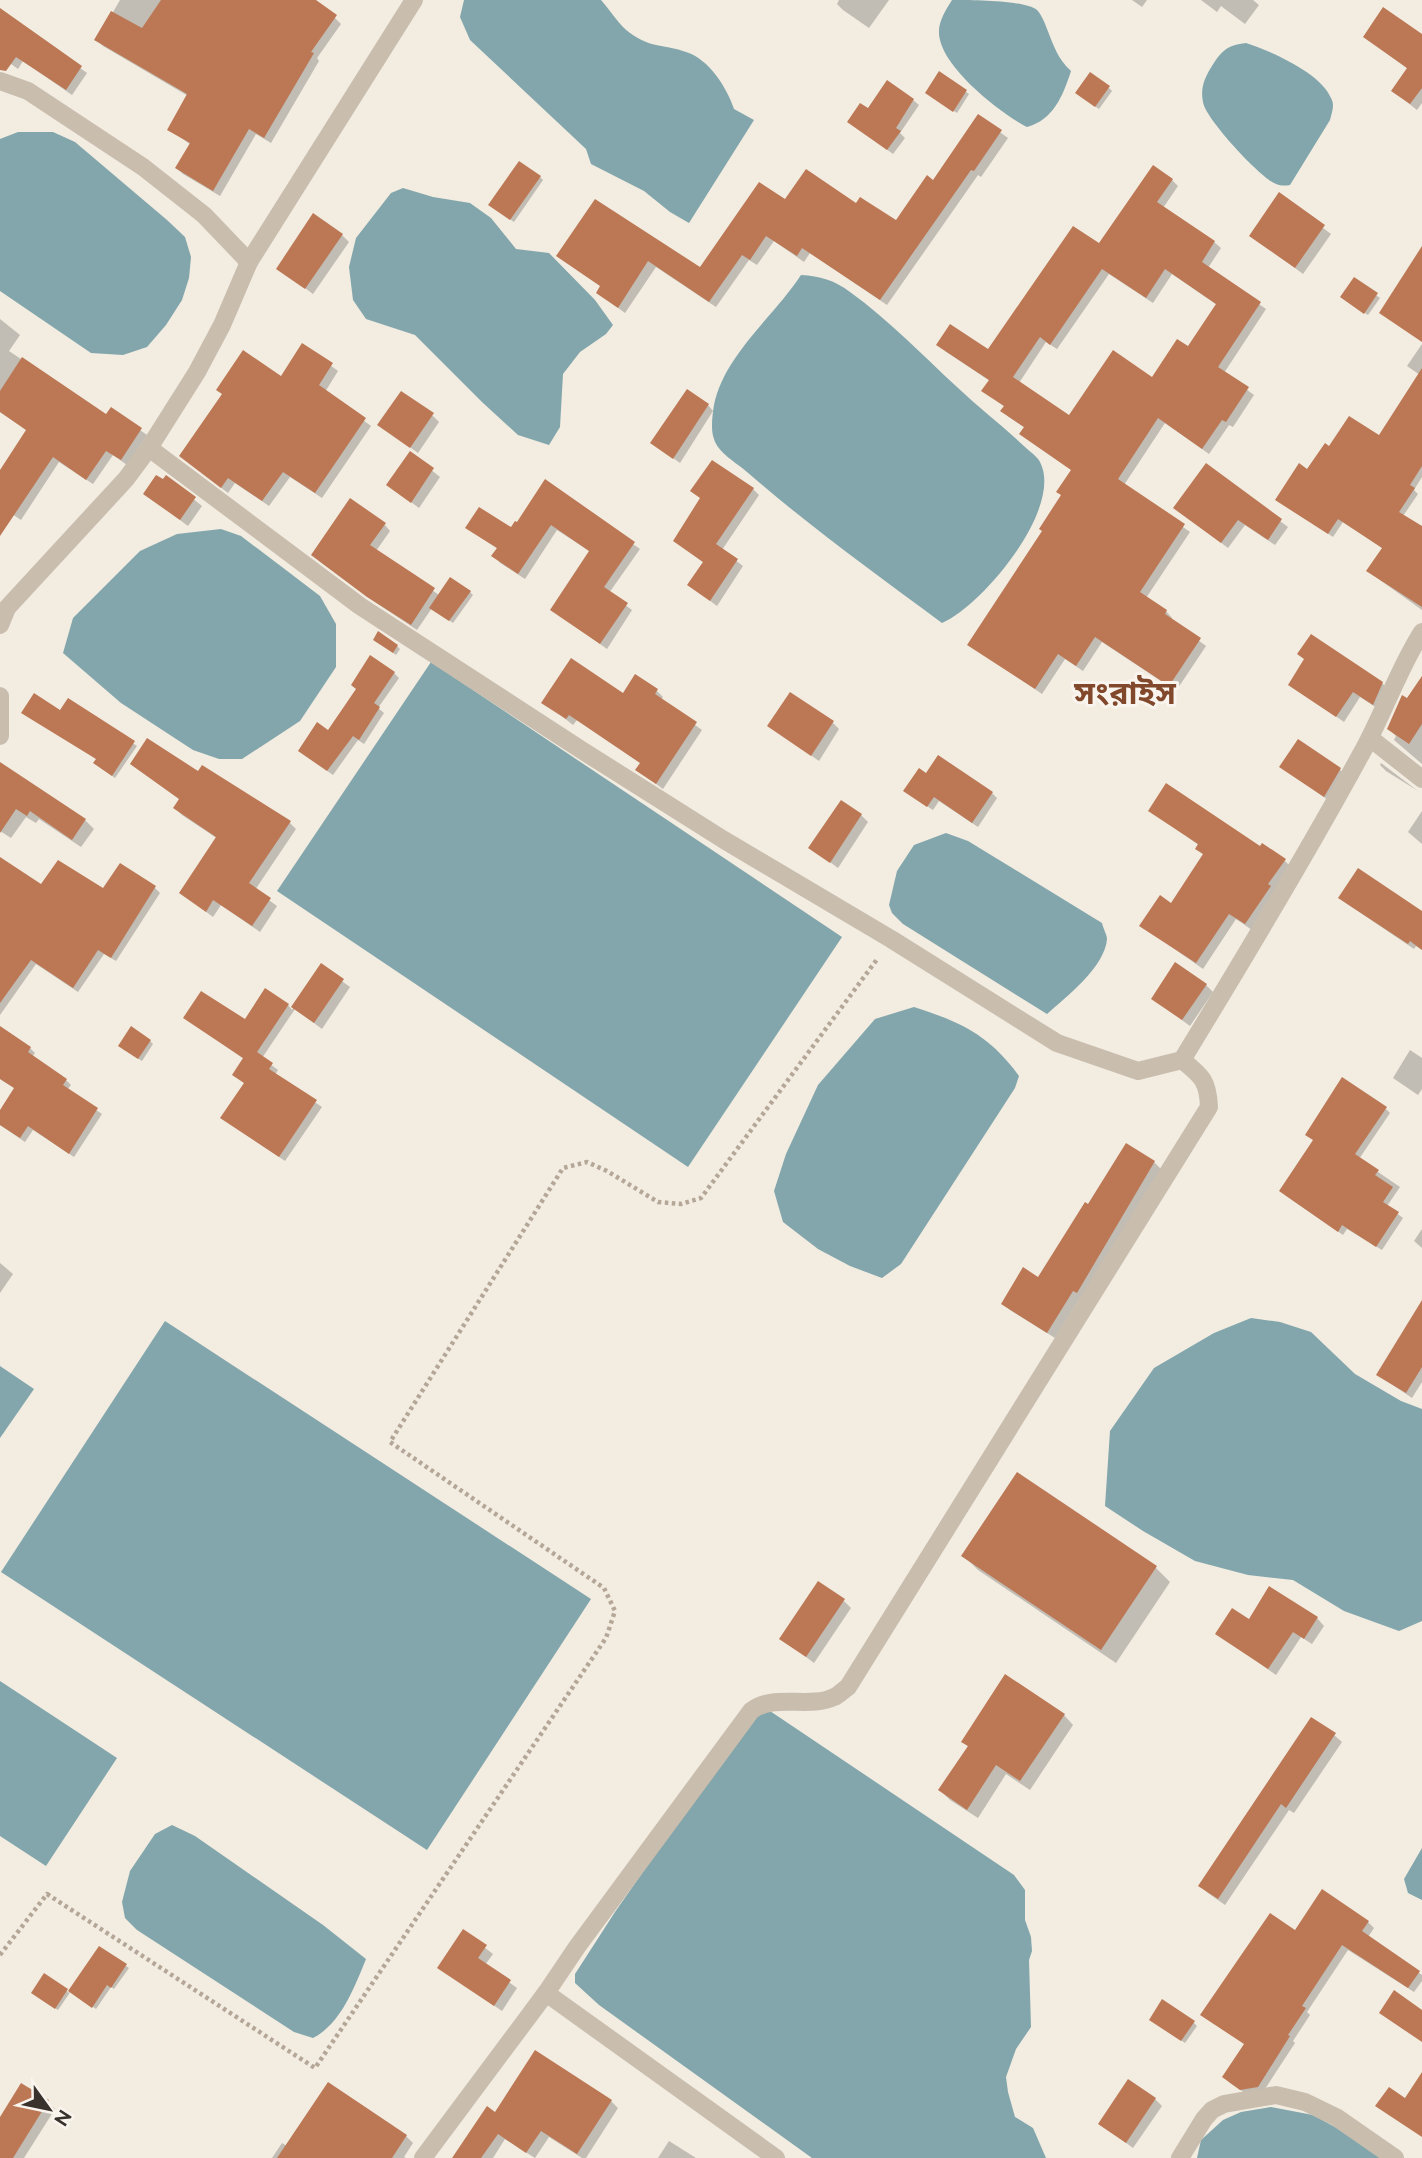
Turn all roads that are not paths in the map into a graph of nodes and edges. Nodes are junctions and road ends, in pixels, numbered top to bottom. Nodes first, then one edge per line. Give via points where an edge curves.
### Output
1 (414, 0) edge
2 (0, 81) edge
3 (250, 262) junction
4 (149, 448) junction
5 (0, 625) edge
6 (1422, 632) edge
7 (0, 696) edge
8 (0, 736) edge
9 (1370, 738) junction
10 (1422, 779) edge
11 (1182, 1060) junction
12 (546, 1993) junction
13 (423, 2158) edge
14 (776, 2158) edge
15 (1180, 2158) edge
16 (1395, 2158) edge

1 - 3 street
2 - 3 street via 27,91 143,167 204,215
3 - 4 street via 197,372
4 - 5 street via 7,608
4 - 11 street via 360,606 712,833 1057,1043 1138,1071
6 - 9 street
7 - 8 street
9 - 10 street
9 - 11 street
11 - 12 street via 1209,1088 1209,1107 848,1687 819,1701 762,1704 751,1711
12 - 13 street
12 - 14 street
15 - 16 street via 1212,2110 1276,2095 1336,2117

